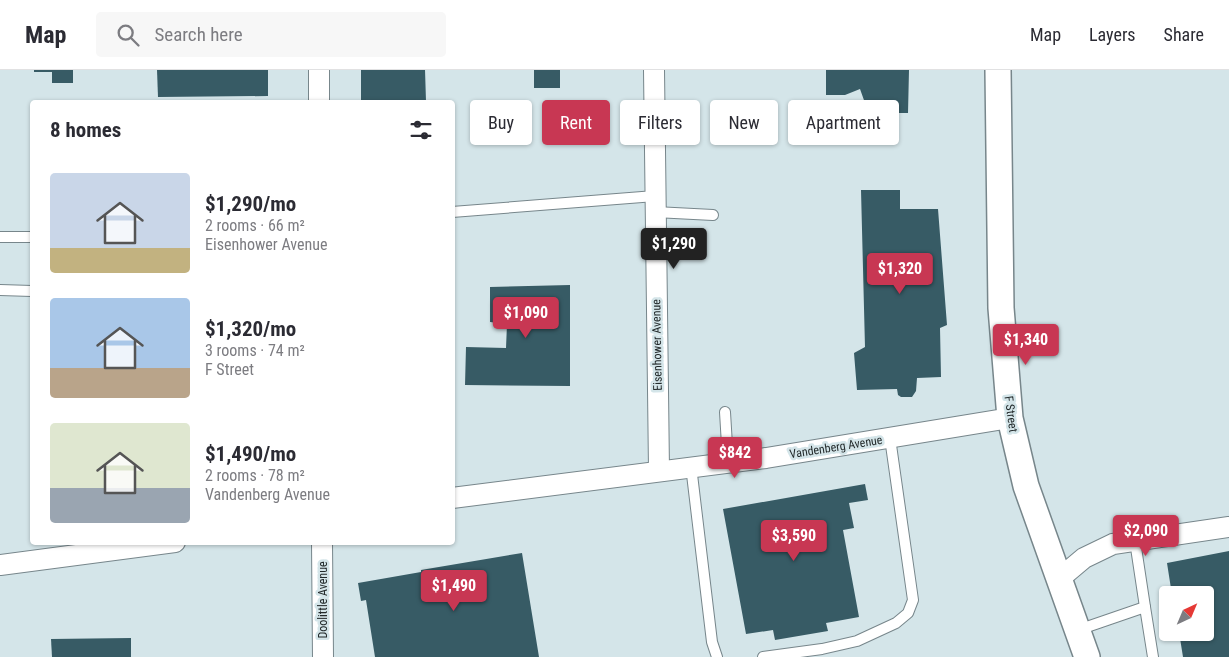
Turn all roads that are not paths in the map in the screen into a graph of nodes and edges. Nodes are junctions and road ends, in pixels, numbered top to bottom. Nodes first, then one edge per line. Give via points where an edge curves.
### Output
1 (319, 70) edge
2 (654, 70) edge
3 (998, 70) edge
4 (319, 100) edge
5 (655, 204) junction
6 (455, 212) edge
7 (713, 215) dead end
8 (0, 237) edge
9 (30, 237) edge
10 (0, 290) edge
11 (30, 291) edge
12 (726, 412) dead end
13 (1010, 418) junction
14 (890, 438) junction
15 (728, 462) junction
16 (691, 466) junction
17 (659, 470) junction
18 (455, 498) edge
19 (1229, 527) edge
20 (1135, 541) junction
21 (148, 545) edge
22 (322, 545) edge
23 (0, 565) edge
24 (1060, 578) junction
25 (1145, 607) junction
26 (1077, 630) junction
27 (323, 657) edge
28 (717, 657) edge
29 (763, 657) edge
30 (1087, 657) edge
31 (1153, 657) edge

1 - 4 street
2 - 5 street, Eisenhower Avenue
3 - 13 street, F Street via 1001,308
5 - 6 lane
5 - 7 lane
5 - 17 street, Eisenhower Avenue
8 - 9 lane
10 - 11 lane
12 - 15 lane
13 - 14 street, Vandenberg Avenue
13 - 24 street, F Street via 1026,486
14 - 15 street, Vandenberg Avenue
14 - 29 lane via 913,600 908,613 896,623 857,641
15 - 16 street, Vandenberg Avenue
16 - 17 street, Vandenberg Avenue
16 - 28 lane via 712,642
17 - 18 street, Vandenberg Avenue
19 - 20 street
20 - 24 street via 1099,550
20 - 25 lane
21 - 23 street
22 - 27 street, Doolittle Avenue
24 - 26 street, F Street
25 - 26 lane
25 - 31 lane
26 - 30 street, F Street

